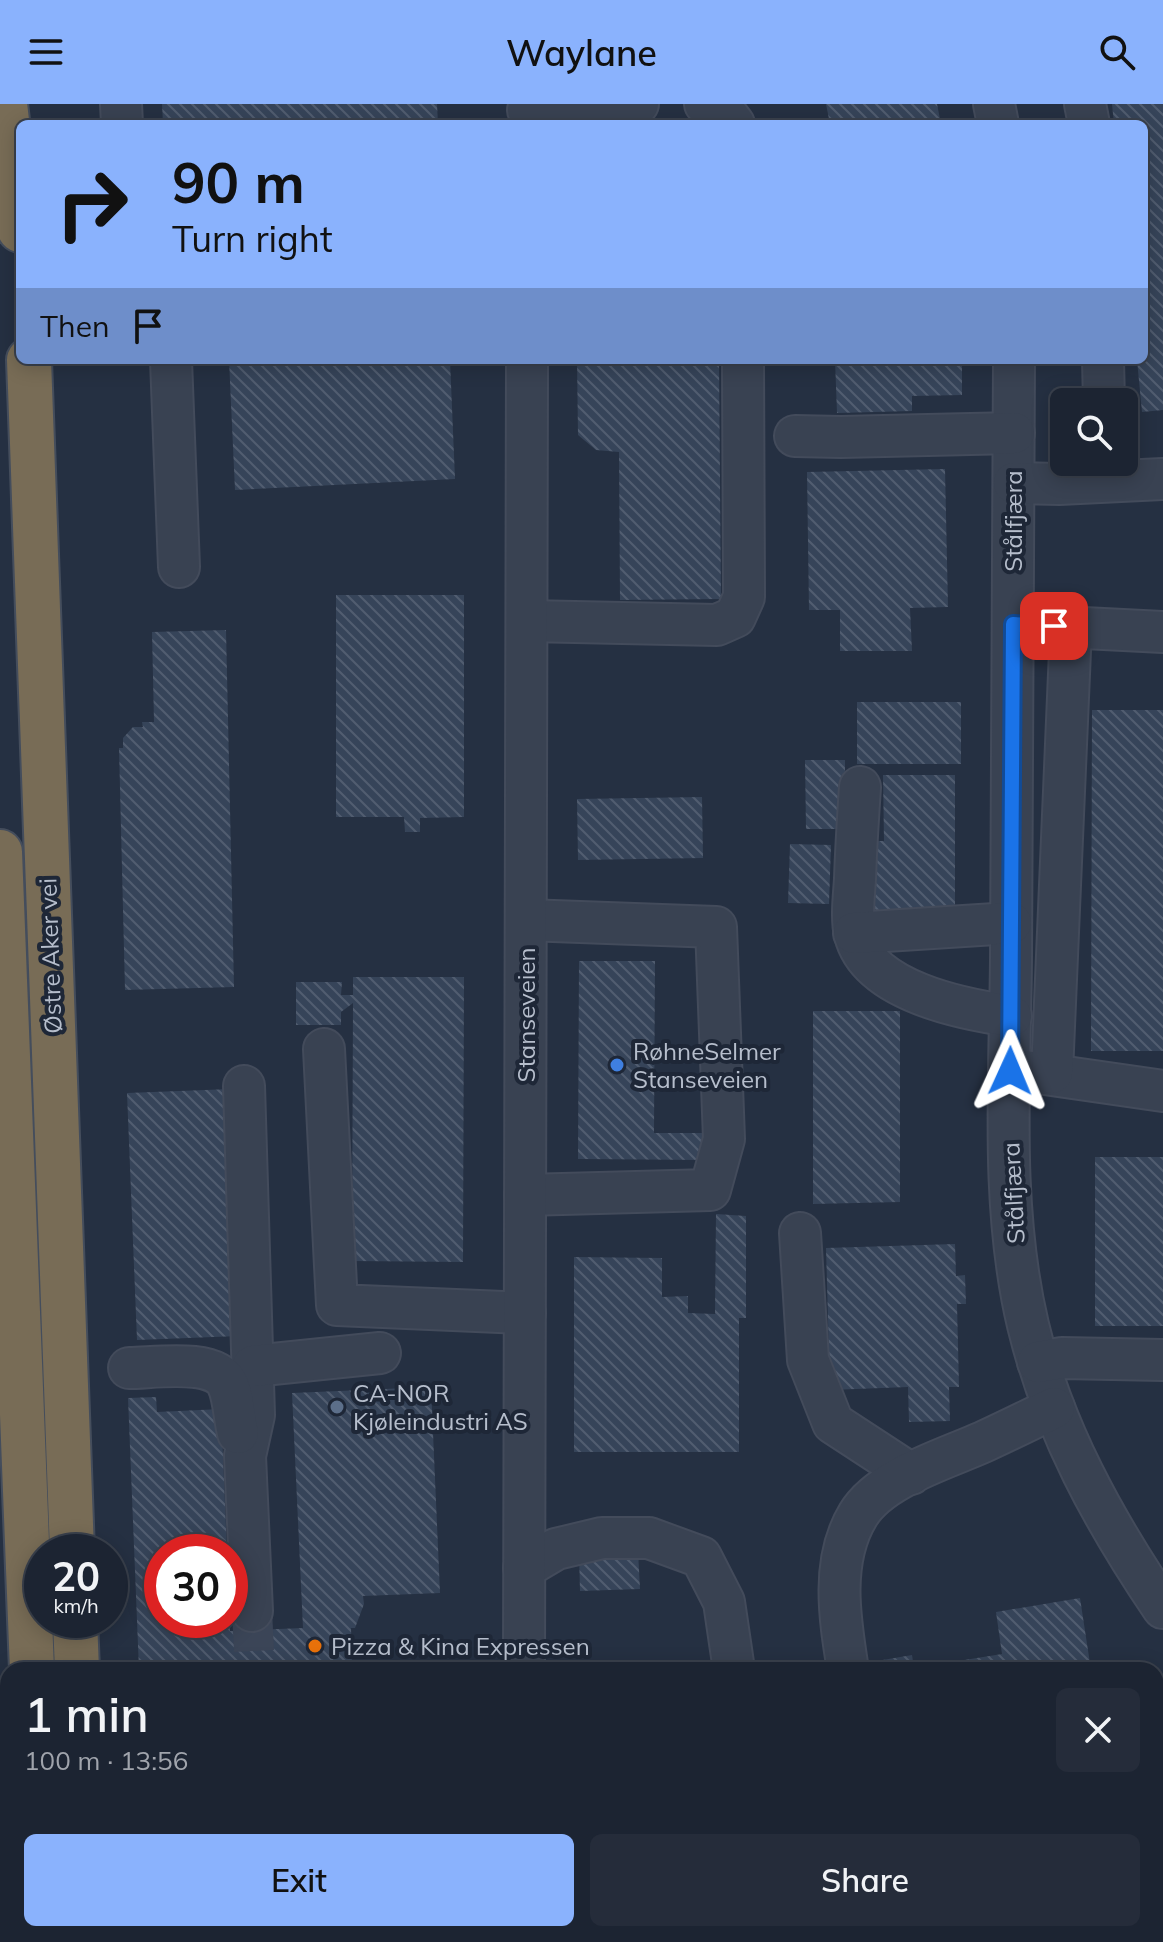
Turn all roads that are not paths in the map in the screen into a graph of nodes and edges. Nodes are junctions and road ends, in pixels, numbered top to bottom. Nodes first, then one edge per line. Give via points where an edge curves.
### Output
1 (5, 104) edge
2 (638, 104) edge
3 (706, 104) edge
4 (528, 113) edge
5 (731, 120) edge
6 (16, 196) edge
7 (29, 364) edge
8 (171, 364) edge
9 (527, 364) edge
10 (743, 364) edge
11 (1014, 364) edge
12 (1103, 364) edge
13 (1104, 388) edge
14 (1014, 433) junction
15 (795, 436) dead end
16 (1138, 475) edge
17 (1088, 476) edge
18 (1163, 479) edge
19 (1014, 483) junction
20 (179, 567) dead end
21 (527, 621) junction
22 (1013, 624) junction
23 (1071, 627) junction
24 (1163, 632) edge
25 (860, 787) dead end
26 (0, 852) edge
27 (526, 920) junction
28 (1011, 923) junction
29 (854, 933) junction
30 (1011, 1016) junction
31 (324, 1049) dead end
32 (1010, 1071) junction
33 (1052, 1073) junction
34 (244, 1086) dead end
35 (1163, 1091) edge
36 (525, 1195) junction
37 (800, 1233) dead end
38 (9, 1297) edge
39 (525, 1313) junction
40 (380, 1353) dead end
41 (1163, 1360) edge
42 (1038, 1362) junction
43 (253, 1366) junction
44 (129, 1368) dead end
45 (1054, 1408) junction
46 (245, 1456) junction
47 (911, 1474) junction
48 (13, 1531) edge
49 (71, 1534) edge
50 (524, 1568) junction
51 (1163, 1608) edge
52 (252, 1611) tunnel mouth
53 (76, 1638) edge
54 (31, 1662) edge
55 (77, 1662) edge
56 (524, 1662) edge
57 (733, 1662) edge
58 (847, 1662) edge

1 - 6 highway
2 - 4 street
3 - 5 street via 723,110
7 - 49 highway, Østre Aker vei
8 - 20 street
9 - 21 street, Stanseveien
10 - 21 street via 744,597 735,617 717,625
11 - 14 street, Stålfjæra
12 - 13 street
14 - 15 street
14 - 19 street, Stålfjæra
16 - 18 street
17 - 19 street via 1059,484
19 - 22 street, Stålfjæra
21 - 27 street, Stanseveien
22 - 23 street
22 - 28 street, Stålfjæra
23 - 24 street
23 - 33 street
25 - 29 street
26 - 38 highway, Østre Aker vei
27 - 36 street, Stanseveien
27 - 36 street via 716,927 724,1139 710,1190
28 - 29 street
28 - 30 street, Stålfjæra
29 - 30 street via 873,967 896,983 977,1011
30 - 32 street, Stålfjæra
31 - 39 street via 337,1305
32 - 33 street
32 - 42 street, Stålfjæra via 1014,1234
33 - 35 street
34 - 43 street
36 - 39 street, Stanseveien
37 - 47 street via 808,1360 833,1423
38 - 48 highway, Østre Aker vei
39 - 50 street, Stanseveien
40 - 43 street
41 - 42 street
42 - 45 street, Stålfjæra
43 - 46 street via 254,1415
44 - 46 street via 206,1367 218,1372 227,1384
45 - 47 street
45 - 51 street, Stålfjæra via 1102,1514
46 - 52 street
47 - 58 street via 875,1497 859,1513 846,1539 838,1612
48 - 54 highway, Østre Aker vei
50 - 56 street, Stanseveien
50 - 57 street via 556,1549 602,1538 649,1538 701,1557 724,1602
53 - 55 highway

